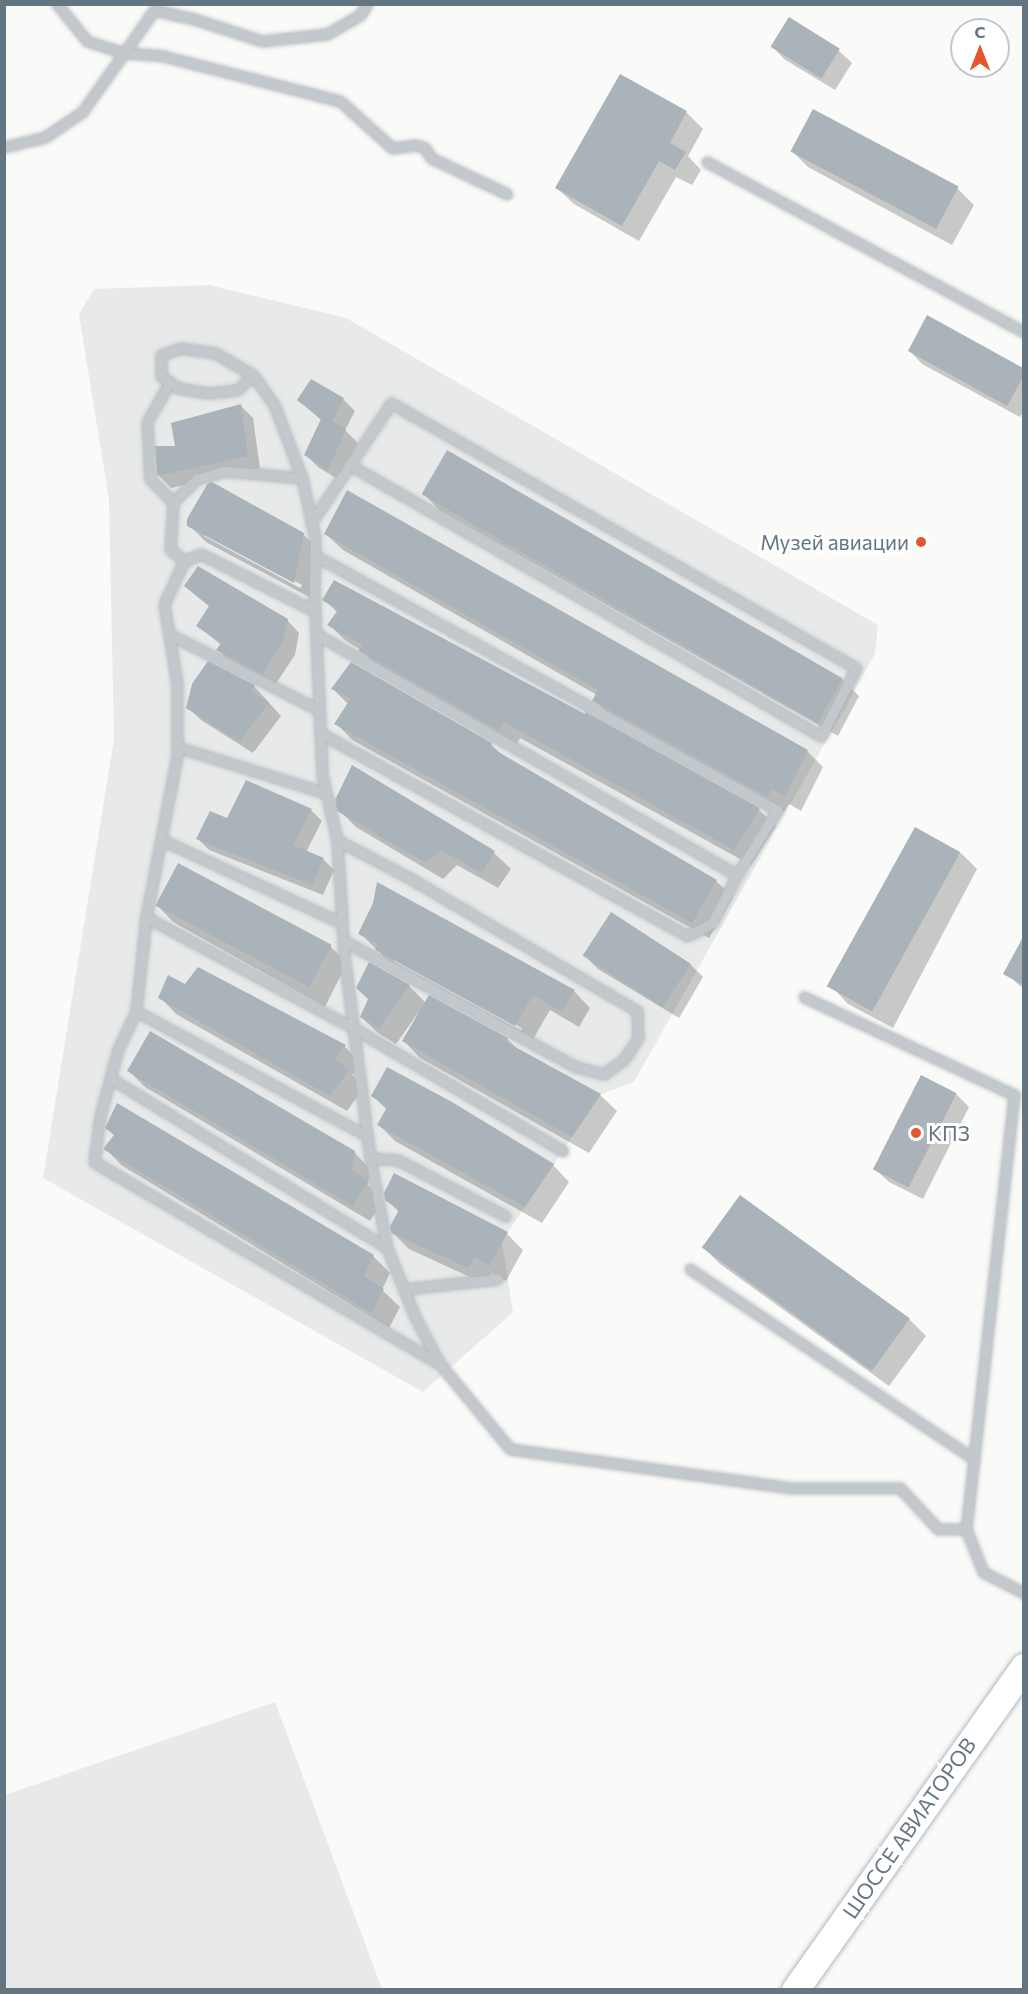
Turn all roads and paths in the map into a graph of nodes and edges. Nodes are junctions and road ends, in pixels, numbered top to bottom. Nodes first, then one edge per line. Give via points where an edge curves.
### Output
1 (57, 4) edge
2 (367, 4) edge
3 (124, 52) junction
4 (4, 147) edge
5 (707, 162) dead end
6 (507, 194) dead end
7 (1023, 332) edge
8 (253, 375) junction
9 (170, 382) junction
10 (350, 465) junction
11 (302, 478) junction
12 (173, 502) junction
13 (311, 523) junction
14 (314, 555) junction
15 (184, 561) junction
16 (315, 611) junction
17 (169, 634) junction
18 (316, 634) junction
19 (319, 710) junction
20 (320, 733) junction
21 (177, 747) junction
22 (326, 793) junction
23 (162, 840) junction
24 (337, 840) junction
25 (737, 875) junction
26 (146, 917) junction
27 (342, 924) junction
28 (344, 941) junction
29 (804, 997) dead end
30 (136, 1011) junction
31 (355, 1029) junction
32 (110, 1078) junction
33 (367, 1136) junction
34 (563, 1150) dead end
35 (370, 1158) junction
36 (505, 1216) dead end
37 (387, 1248) junction
38 (690, 1269) dead end
39 (497, 1279) dead end
40 (404, 1289) junction
41 (440, 1364) junction
42 (974, 1459) junction
43 (966, 1529) junction
44 (1023, 1593) edge
45 (1023, 1667) edge
46 (795, 1989) edge

1 - 3 lane via 87,41
2 - 3 lane via 360,15 327,34 262,41 154,10
3 - 4 lane via 82,112 45,137
3 - 6 lane via 163,56 340,101 392,148 425,148 431,158
5 - 7 lane
8 - 9 lane via 237,390 208,393 177,388
8 - 9 lane via 215,353 180,348 161,355 161,376
8 - 11 lane via 275,407
9 - 12 lane via 147,422 150,479
10 - 10 lane via 391,403 856,668 821,736
10 - 13 lane
11 - 12 lane via 225,471 197,479
11 - 13 lane
12 - 15 lane via 170,549
13 - 14 lane
14 - 16 lane
14 - 25 lane via 777,810
15 - 16 lane via 201,554
15 - 17 lane via 164,604
16 - 18 lane
17 - 19 lane
17 - 21 lane via 177,683
18 - 19 lane
18 - 25 lane
19 - 20 lane
20 - 22 lane
20 - 25 lane via 687,936 712,924
21 - 22 lane
21 - 23 lane
22 - 24 lane
23 - 26 lane
23 - 27 lane
24 - 27 lane
24 - 28 lane via 637,1011 638,1038 622,1060 604,1074 576,1067
26 - 30 lane
26 - 31 lane
27 - 28 lane
28 - 31 lane
29 - 42 lane via 1014,1095
30 - 32 lane via 118,1048
30 - 33 lane
31 - 33 lane
31 - 34 lane
32 - 37 lane
32 - 41 lane via 94,1162
33 - 35 lane
35 - 36 lane via 398,1160
35 - 37 lane
37 - 40 lane
38 - 42 lane
39 - 40 lane
40 - 41 lane
41 - 43 lane via 510,1449 791,1488 900,1488 939,1529
42 - 43 lane
43 - 44 lane via 983,1572
45 - 46 street, ШОССЕ АВИАТОРОВ

